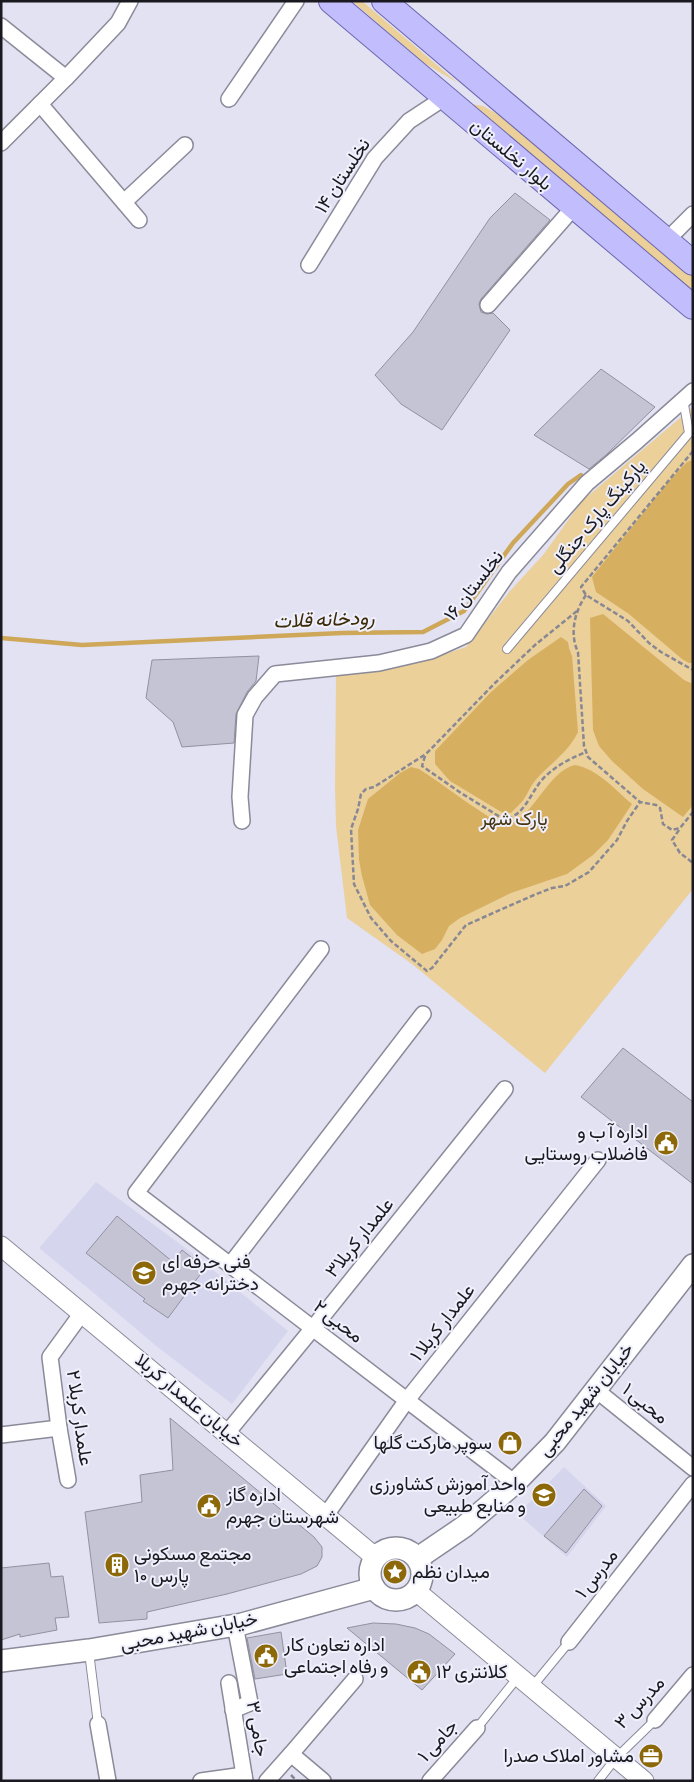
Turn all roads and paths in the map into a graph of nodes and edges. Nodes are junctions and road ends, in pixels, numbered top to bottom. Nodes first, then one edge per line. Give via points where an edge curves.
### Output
1 (130, 1) edge
2 (296, 1) edge
3 (331, 1) edge
4 (388, 2) edge
5 (1, 26) edge
6 (66, 78) junction
7 (476, 81) junction
8 (229, 99) dead end
9 (450, 103) junction
10 (40, 104) junction
11 (1, 143) edge
12 (185, 145) dead end
13 (124, 202) junction
14 (574, 208) junction
15 (693, 214) edge
16 (139, 220) dead end
17 (666, 241) junction
18 (693, 263) edge
19 (308, 265) dead end
20 (488, 305) dead end
21 (693, 307) edge
22 (688, 395) edge
23 (693, 451) edge
24 (586, 595) junction
25 (577, 611) junction
26 (507, 650) dead end
27 (693, 670) edge
28 (586, 752) junction
29 (426, 754) junction
30 (640, 802) junction
31 (693, 812) edge
32 (242, 821) dead end
33 (680, 828) junction
34 (693, 863) edge
35 (321, 949) dead end
36 (423, 1014) dead end
37 (504, 1089) dead end
38 (598, 1160) dead end
39 (1, 1246) edge
40 (230, 1265) junction
41 (693, 1265) edge
42 (82, 1313) junction
43 (313, 1328) junction
44 (596, 1390) junction
45 (407, 1400) junction
46 (59, 1428) junction
47 (227, 1433) junction
48 (1, 1435) edge
49 (693, 1468) edge
50 (68, 1480) dead end
51 (515, 1484) junction
52 (693, 1484) edge
53 (326, 1516) junction
54 (375, 1557) junction
55 (418, 1558) junction
56 (374, 1588) junction
57 (416, 1591) junction
58 (235, 1625) junction
59 (569, 1642) joint
60 (89, 1650) junction
61 (1, 1661) edge
62 (693, 1675) edge
63 (356, 1679) dead end
64 (525, 1682) junction
65 (229, 1683) dead end
66 (233, 1710) junction
67 (655, 1720) joint
68 (98, 1724) joint
69 (477, 1728) joint
70 (291, 1754) junction
71 (616, 1758) junction
72 (244, 1778) edge
73 (108, 1781) edge
74 (201, 1781) edge
75 (267, 1781) edge
76 (323, 1781) edge
77 (430, 1781) edge
78 (598, 1781) edge
79 (644, 1781) edge

1 - 6 street via 118,23
2 - 8 street
3 - 9 main road, بلوار نخلستان
4 - 7 main road, بلوار نخلستان
5 - 6 street
6 - 10 street
7 - 9 main road
7 - 17 main road, بلوار نخلستان
9 - 14 main road, بلوار نخلستان
9 - 19 street, نخلستان ۱۴ via 409,121 374,158
10 - 11 street
10 - 13 street
12 - 13 street
13 - 16 street
14 - 20 street
14 - 21 main road, بلوار نخلستان
15 - 17 street
17 - 18 main road, بلوار نخلستان
22 - 26 lane, پارکینگ پارک جنگلی via 690,433
22 - 32 street, نخلستان ۱۶ via 587,483 509,572 466,635 431,651 380,663 275,674 255,697 245,715 240,797
23 - 24 path via 585,581 581,587
24 - 25 path
24 - 27 path via 628,621 661,652
25 - 28 path via 573,643 578,652
25 - 29 path via 535,645
28 - 29 path via 554,769 541,781 520,812 505,820 422,766
28 - 30 path
29 - 30 path via 366,789 361,794 351,829 354,884 371,918 391,941 427,971 466,925 534,895 565,886 589,872 617,840
30 - 33 path via 656,805 660,808 663,824 676,831
31 - 33 path
33 - 34 path via 672,840 680,853
35 - 40 street, محبی ۲ via 136,1192
36 - 40 street
37 - 43 street, علمدار کربلا۳
38 - 45 street, علمدار کربلا ۱
39 - 42 street, خیابان علمدار کربلا
40 - 43 street, محبی ۲
41 - 44 main road, خیابان شهید محبی
42 - 46 street, علمدار کربلا ۲ via 50,1357
42 - 47 street, خیابان علمدار کربلا
43 - 45 street, محبی ۲
43 - 47 street, علمدار کربلا۳
44 - 49 street, محبی ۱
44 - 51 main road, خیابان شهید محبی via 555,1442
45 - 51 street, محبی ۲
45 - 53 street, علمدار کربلا ۱
46 - 48 street
46 - 50 street, علمدار کربلا ۲
47 - 53 street, خیابان علمدار کربلا
51 - 55 main road, خیابان شهید محبی via 465,1526
52 - 59 street, مدرس ۱
53 - 54 street, خیابان علمدار کربلا
54 - 55 main road via 381,1551 397,1547 412,1552
54 - 56 main road via 370,1572
55 - 57 main road via 422,1575
56 - 57 main road via 379,1594 394,1600 402,1600
56 - 58 main road, خیابان شهید محبی
57 - 64 street
58 - 60 main road, خیابان شهید محبی
58 - 66 street via 250,1703
59 - 64 lane, مدرس ۱
60 - 61 main road, خیابان شهید محبی
60 - 68 lane
62 - 67 street, مدرس ۳
63 - 70 street
64 - 69 lane, مدرس ۱
64 - 71 street
65 - 66 street, جامی ۳
66 - 72 street, جامی ۳
67 - 71 lane, مدرس ۳
68 - 73 street
69 - 77 street, جامی ۱
70 - 75 street
70 - 76 street
71 - 78 lane, مدرس ۳
71 - 79 street
72 - 74 street

